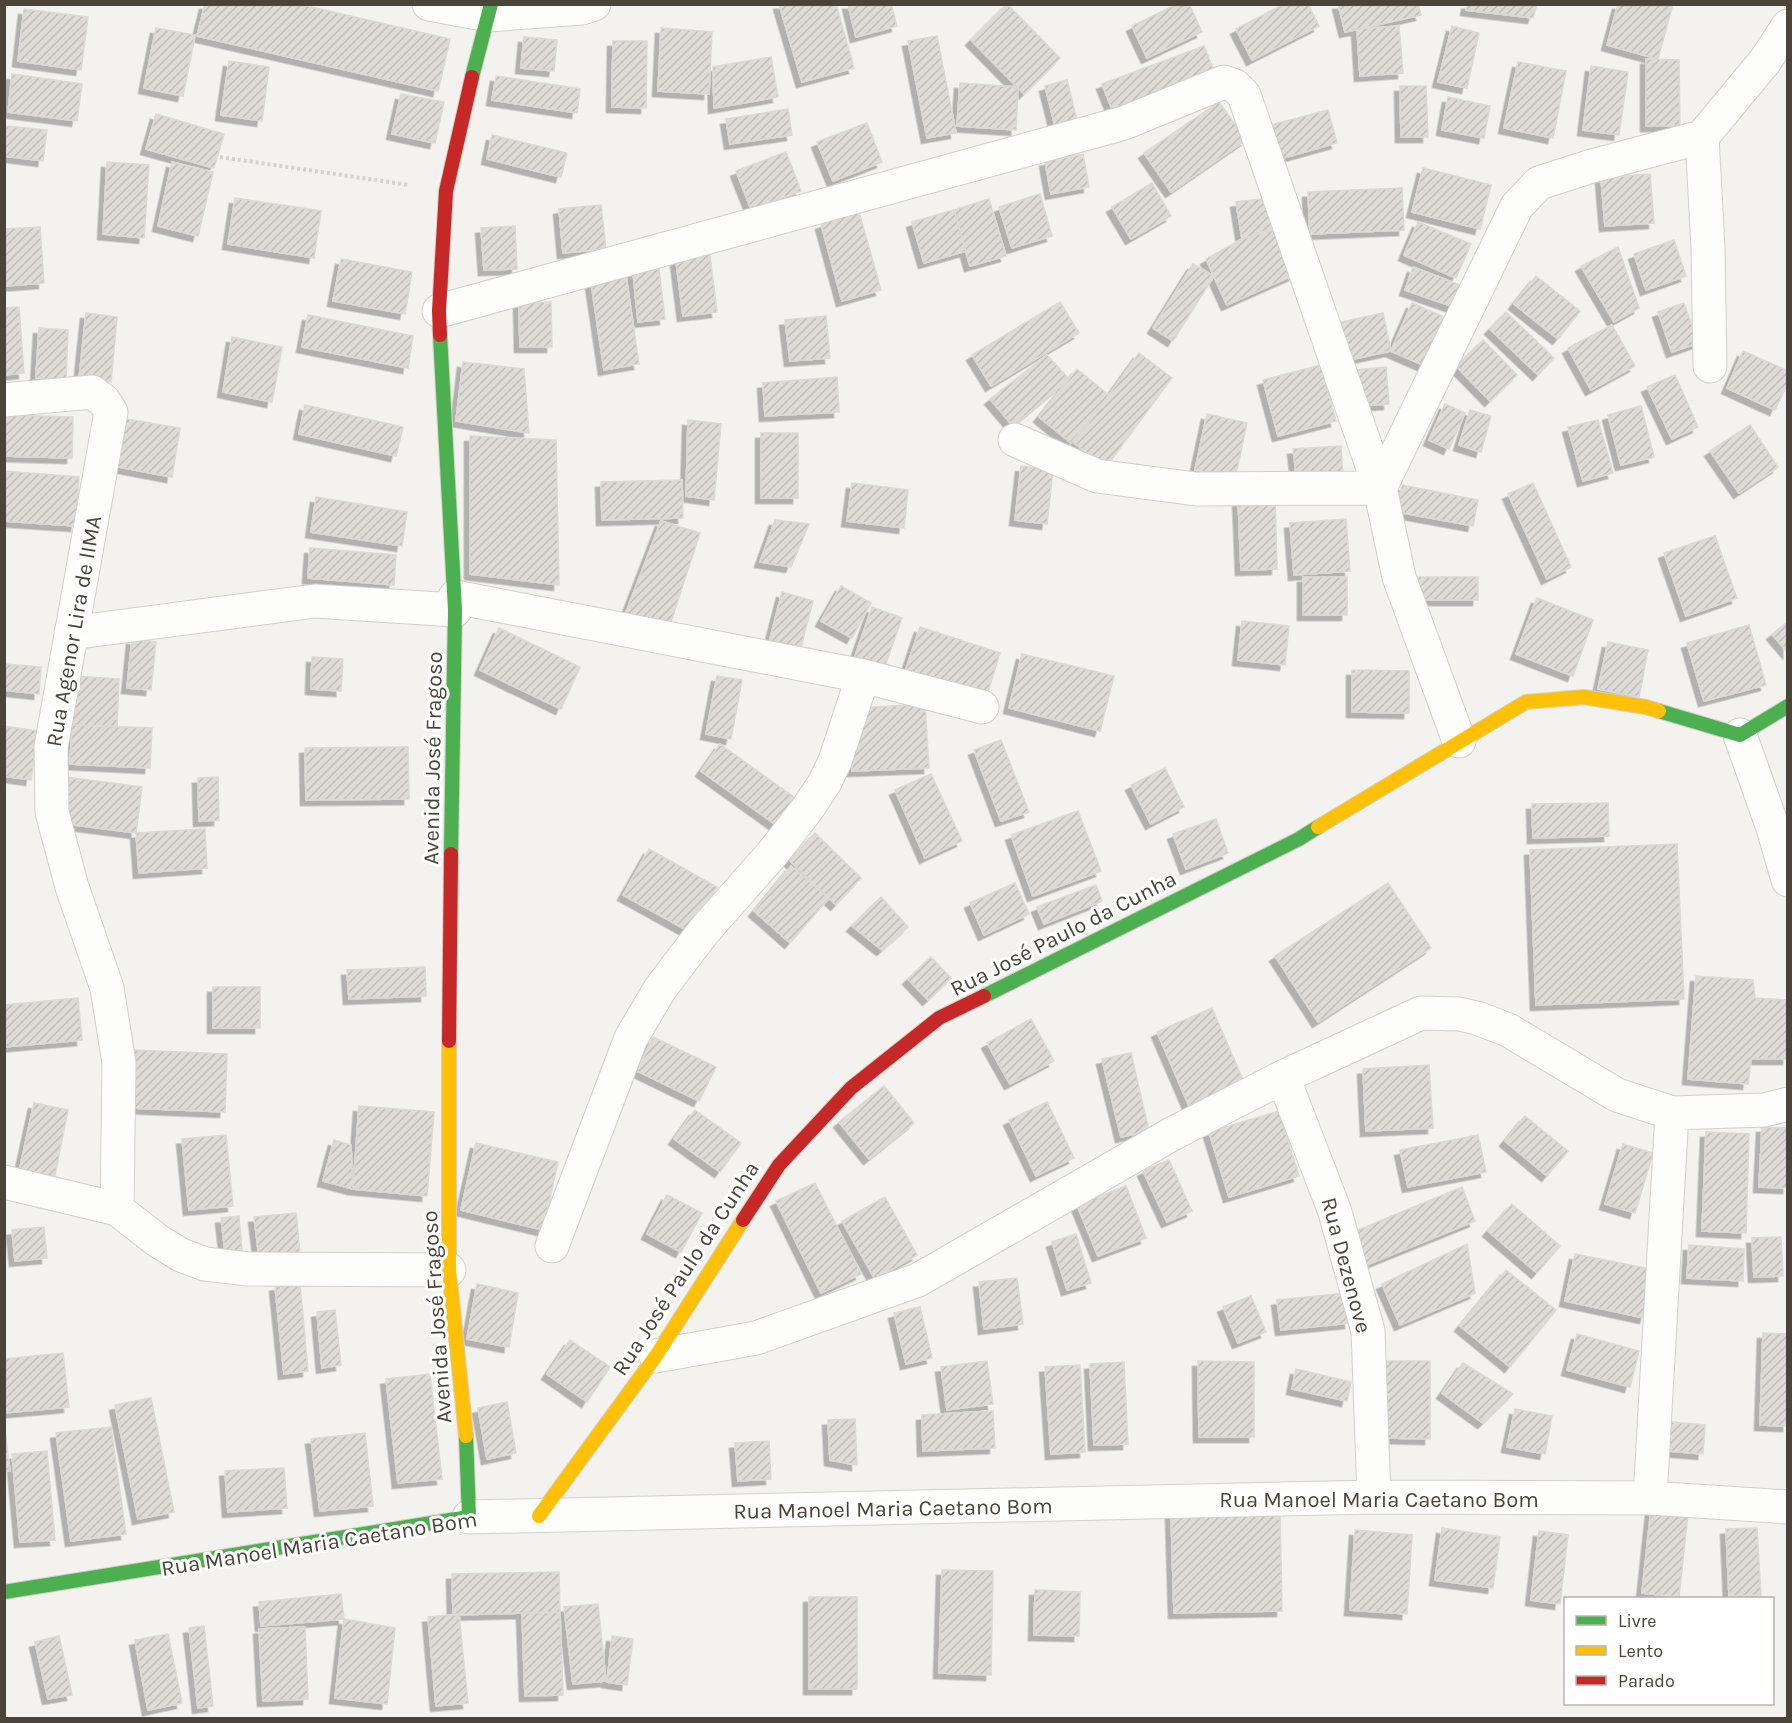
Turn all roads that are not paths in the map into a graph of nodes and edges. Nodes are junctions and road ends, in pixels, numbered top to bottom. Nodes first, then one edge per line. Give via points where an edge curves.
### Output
1 (429, 4) edge
2 (594, 4) edge
3 (489, 10) edge
4 (1788, 26) edge
5 (1702, 137) junction
6 (439, 311) junction
7 (1710, 366) dead end
8 (4, 400) edge
9 (1015, 440) dead end
10 (1380, 488) junction
11 (455, 603) junction
12 (71, 633) junction
13 (863, 676) junction
14 (1788, 706) edge
15 (982, 707) dead end
16 (1740, 735) junction
17 (1459, 741) junction
18 (1788, 880) edge
19 (1283, 1077) junction
20 (1788, 1104) edge
21 (1672, 1113) junction
22 (4, 1182) edge
23 (117, 1209) junction
24 (552, 1246) dead end
25 (449, 1270) junction
26 (656, 1356) junction
27 (1374, 1497) junction
28 (1650, 1498) junction
29 (1788, 1507) edge
30 (539, 1516) junction
31 (469, 1517) junction
32 (4, 1592) edge

1 - 3 street
2 - 3 street via 582,8
3 - 6 street, Avenida José Fragoso via 446,191
4 - 5 street via 1765,61
5 - 7 street
5 - 10 street via 1539,183 1517,206
6 - 10 street via 1124,123 1224,82 1244,95
6 - 11 street, Avenida José Fragoso
8 - 12 street, Rua Agenor Lira de lIMA via 92,392 111,412
9 - 10 street via 1097,476 1196,489
10 - 17 street via 1399,577
11 - 12 street via 315,601
11 - 13 street
11 - 25 street, Avenida José Fragoso
12 - 23 street, Rua Agenor Lira de lIMA via 51,747 52,812 109,998 119,1063
13 - 15 street
13 - 24 street via 825,782 772,854 704,931 660,989 631,1038
14 - 16 street
16 - 17 street, Rua José Paulo da Cunha via 1646,707 1584,697 1527,702
16 - 18 street
17 - 26 street, Rua José Paulo da Cunha via 1299,839 939,1018 851,1088 779,1165
19 - 21 street via 1421,1012 1459,1014 1508,1030 1617,1095
19 - 26 street via 1172,1134 918,1280 756,1338
19 - 27 street, Rua Dezenove via 1335,1212 1368,1331
20 - 21 street via 1765,1110
21 - 28 street
22 - 23 street
23 - 25 street via 158,1241 205,1264 249,1269
25 - 31 street, Avenida José Fragoso
26 - 30 street, Rua José Paulo da Cunha
27 - 28 street, Rua Manoel Maria Caetano Bom
27 - 30 street, Rua Manoel Maria Caetano Bom
28 - 29 street, Rua Manoel Maria Caetano Bom
30 - 31 street, Rua Manoel Maria Caetano Bom
31 - 32 street, Rua Manoel Maria Caetano Bom

